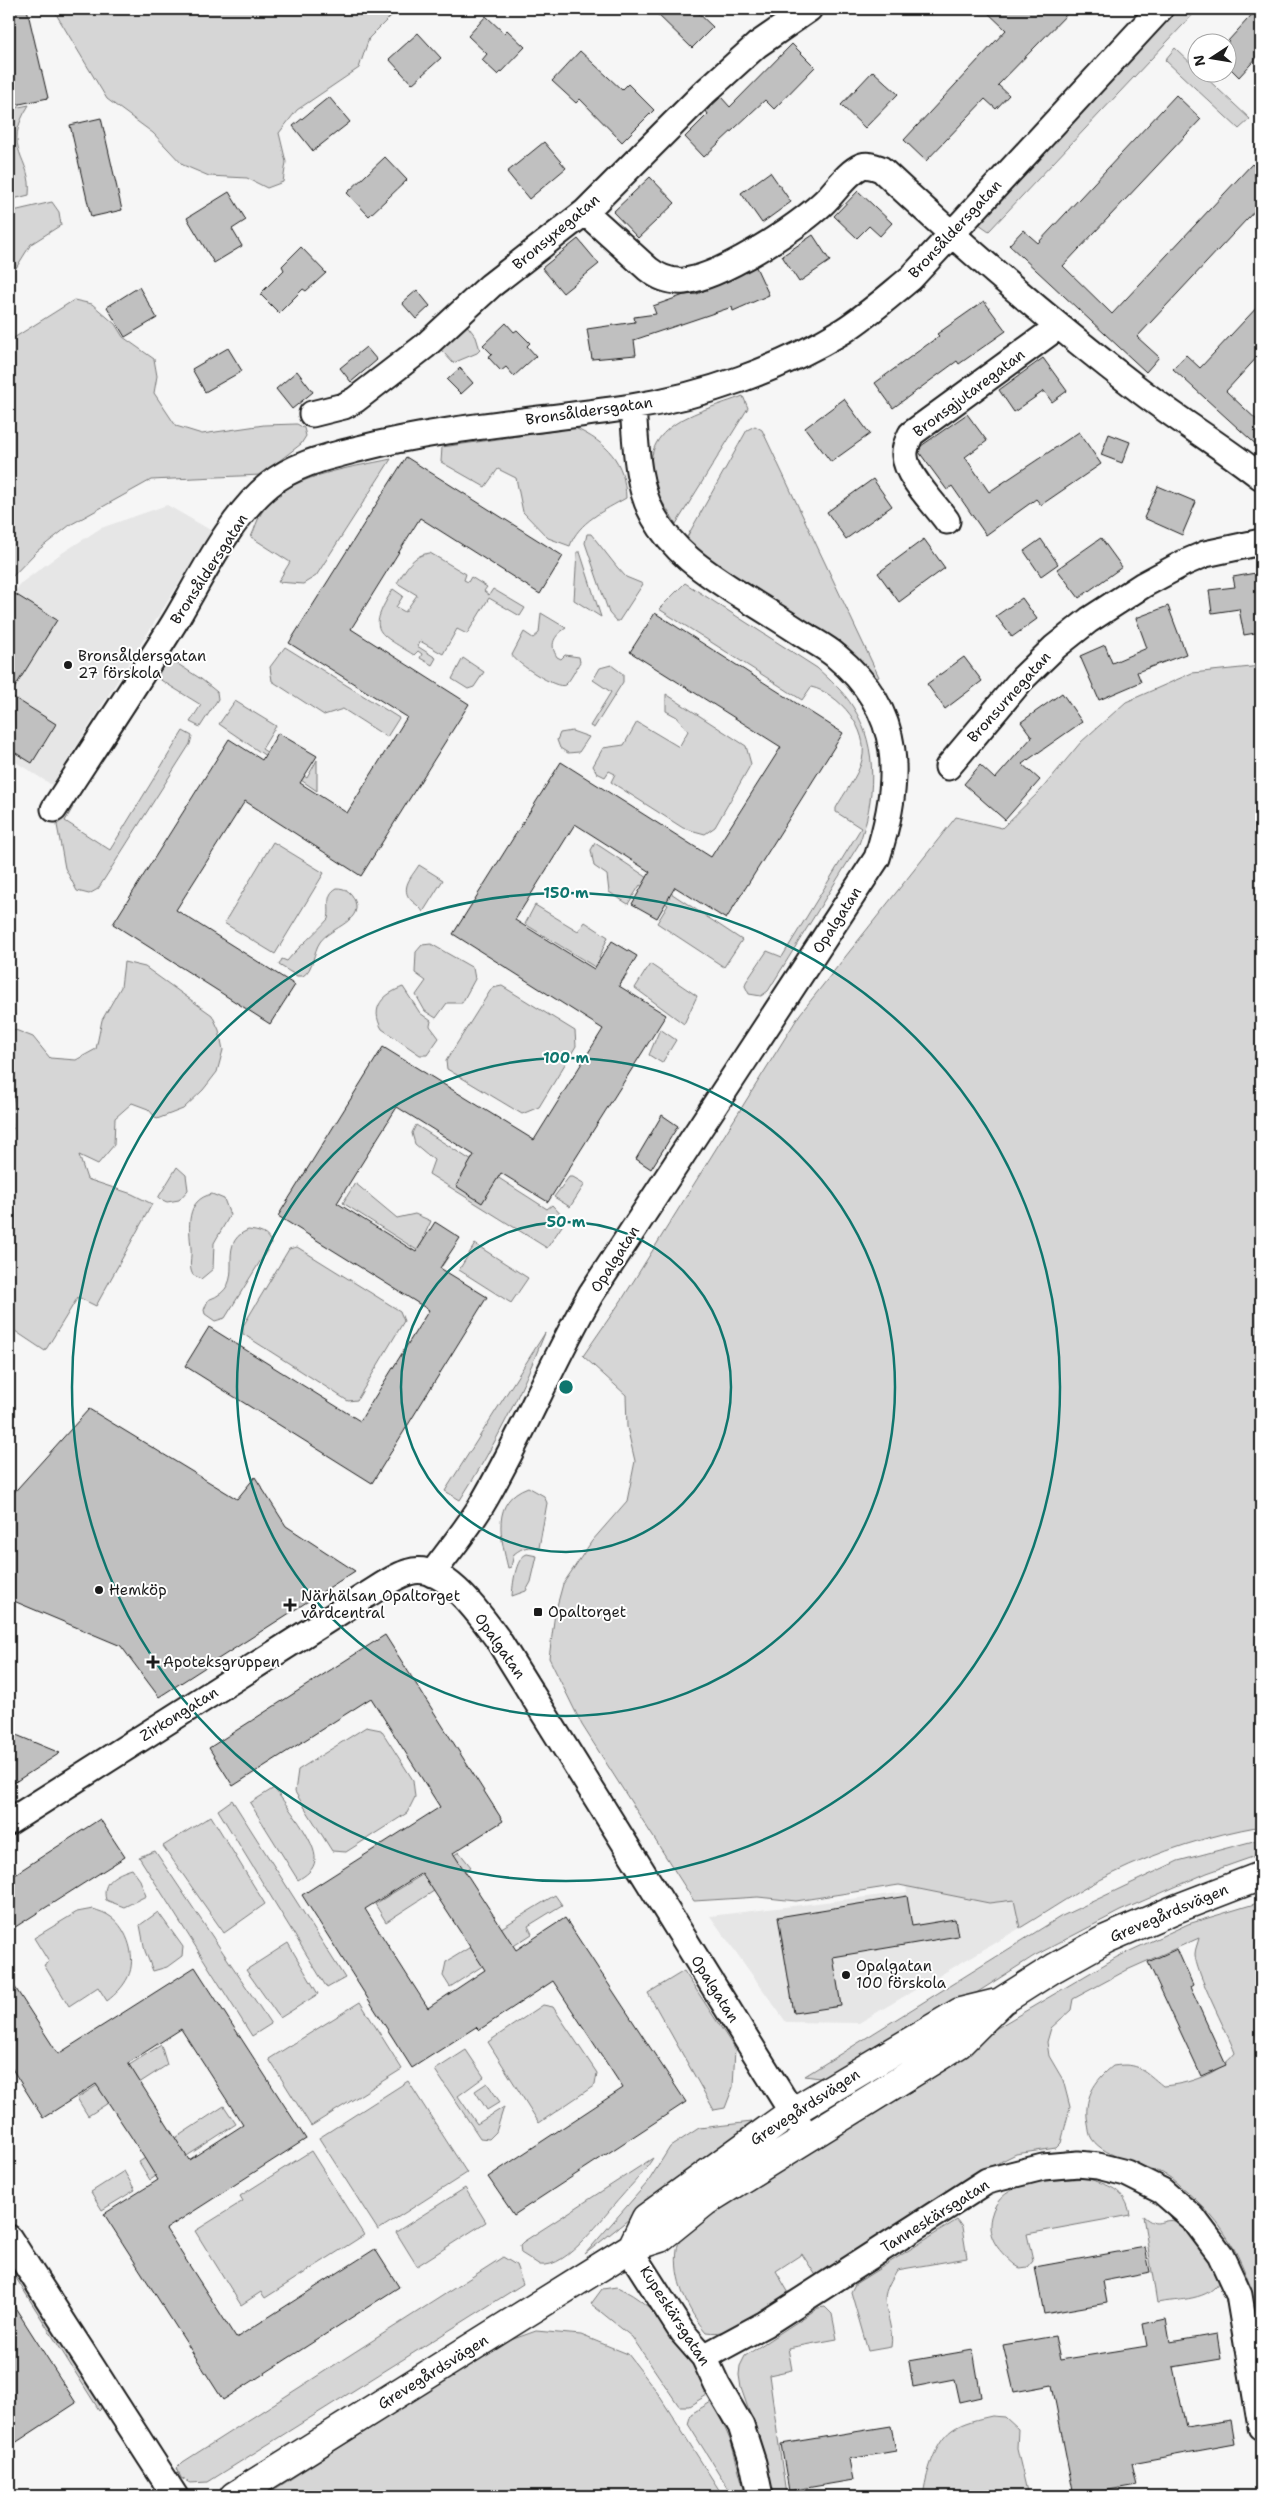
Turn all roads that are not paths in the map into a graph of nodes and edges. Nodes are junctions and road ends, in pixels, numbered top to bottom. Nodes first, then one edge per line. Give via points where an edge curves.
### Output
1 (809, 9) edge
2 (1160, 9) edge
3 (585, 212) junction
4 (950, 234) junction
5 (1059, 326) junction
6 (633, 407) junction
7 (312, 414) dead end
8 (1261, 477) edge
9 (947, 521) dead end
10 (1261, 542) edge
11 (948, 767) dead end
12 (54, 809) dead end
13 (432, 1574) junction
14 (9, 1822) edge
15 (1261, 1876) edge
16 (1002, 2001) junction
17 (792, 2112) junction
18 (808, 2138) junction
19 (9, 2238) edge
20 (630, 2248) junction
21 (704, 2357) junction
22 (1261, 2427) edge
23 (174, 2496) edge
24 (234, 2496) edge
25 (760, 2496) edge

1 - 3 street, Bronsyxegatan via 757,45 705,92
2 - 4 street, Bronsåldersgatan
3 - 4 street via 648,270 658,276 684,281 743,259 801,220 854,172 863,166 872,166 881,169
3 - 7 street, Bronsyxegatan via 490,286 425,346 355,400
4 - 5 street
4 - 6 street, Bronsåldersgatan via 911,278 876,308 802,354 696,393
5 - 8 street via 1139,390
5 - 9 street, Bronsgjutaregatan via 911,434 905,456 908,470
6 - 12 street, Bronsåldersgatan via 396,439 319,459 268,485 236,521
6 - 13 street, Opalgatan via 642,483 659,524 695,566 836,656 867,689 887,727 895,774 893,800 877,858 592,1294 567,1336 480,1508
10 - 11 street, Bronsurnegatan via 1205,554 1184,563 1142,585 1088,620 1022,680
13 - 14 street, Zirkongatan via 420,1570 400,1576
13 - 17 street, Opalgatan via 450,1584 497,1638
15 - 16 street, Grevegårdsvägen via 1106,1939
16 - 17 street, Grevegårdsvägen via 960,2012
16 - 18 street, Grevegårdsvägen via 959,2044
17 - 18 street, Opalgatan
17 - 20 street, Grevegårdsvägen via 646,2218
18 - 20 street, Grevegårdsvägen via 706,2201 660,2238
19 - 23 street
20 - 21 street, Kupeskärsgatan via 682,2332
20 - 24 street, Grevegårdsvägen
21 - 22 street, Tanneskärsgatan via 765,2324 987,2181 1043,2167 1098,2166 1126,2173 1162,2191 1193,2218 1220,2254 1239,2295
21 - 25 street, Kupeskärsgatan via 741,2426

